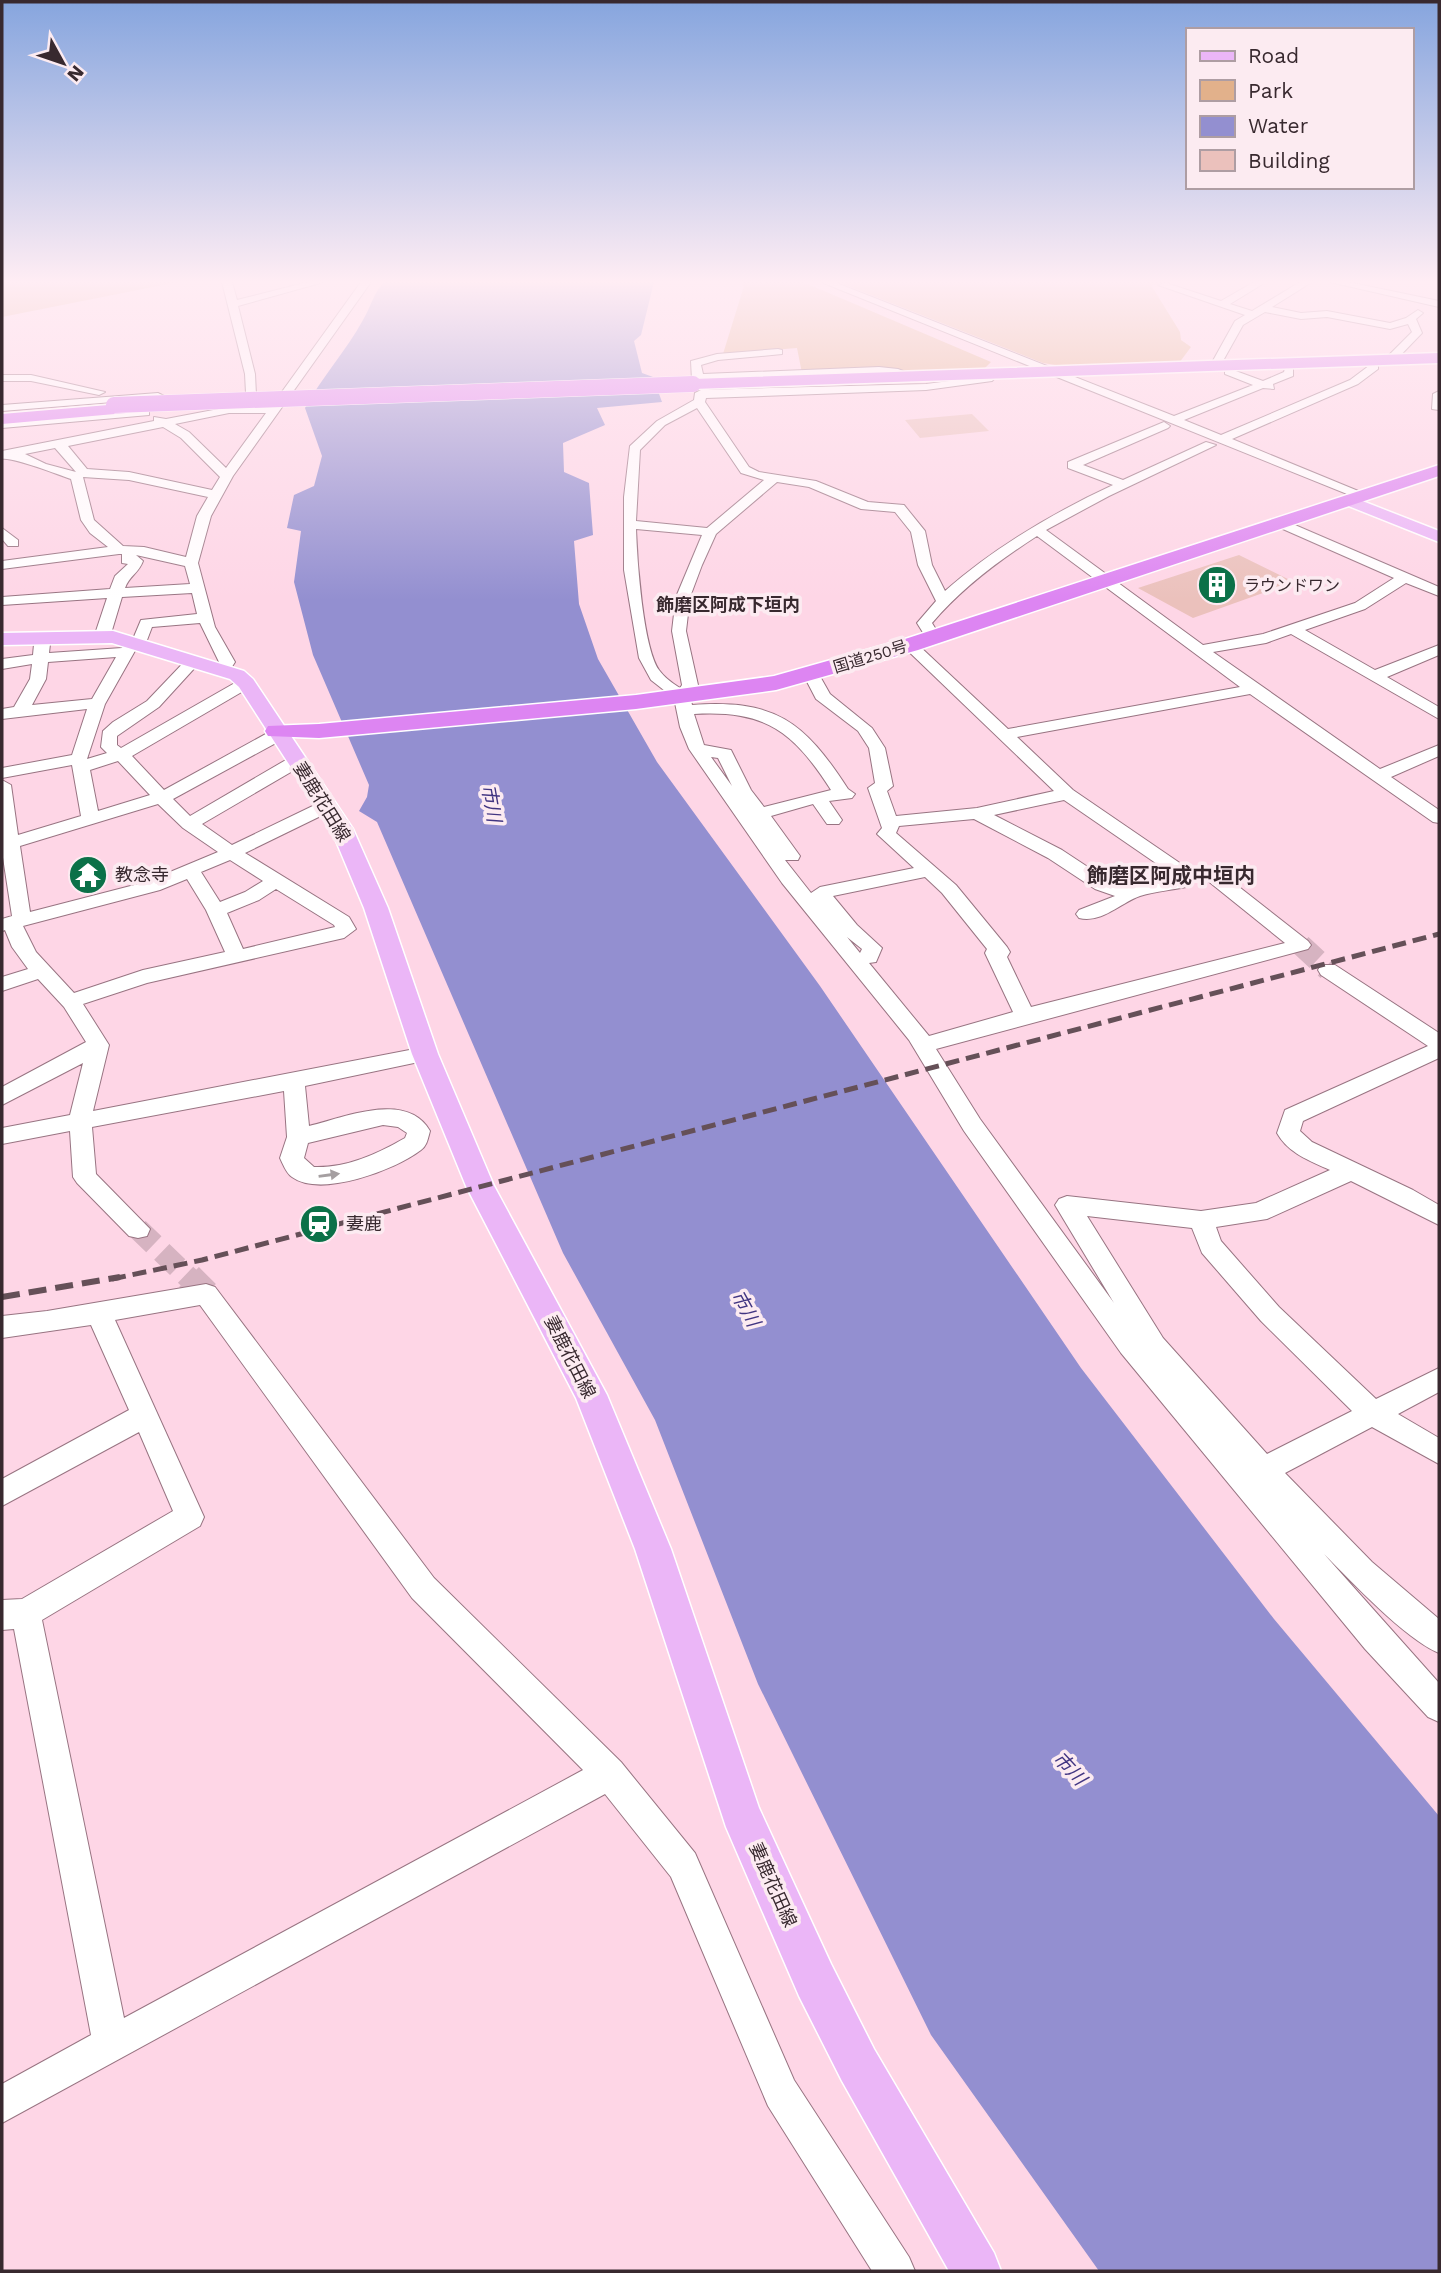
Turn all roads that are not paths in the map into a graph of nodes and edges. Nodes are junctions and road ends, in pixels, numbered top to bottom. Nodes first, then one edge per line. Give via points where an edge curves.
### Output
1 (84, 388) edge
2 (251, 388) edge
3 (289, 388) edge
4 (713, 388) edge
5 (725, 388) edge
6 (1081, 388) edge
7 (1081, 388) edge
8 (1268, 388) edge
9 (1340, 388) edge
10 (698, 389) junction
11 (287, 391) junction
12 (1289, 392) dead end
13 (252, 393) junction
14 (1439, 394) edge
15 (1313, 400) junction
16 (116, 403) junction
17 (1439, 407) edge
18 (2, 408) edge
19 (274, 410) junction
20 (145, 413) junction
21 (2, 416) edge
22 (165, 423) junction
23 (1170, 423) junction
24 (2, 425) edge
25 (1216, 442) junction
26 (57, 444) junction
27 (5, 452) edge
28 (1437, 472) edge
29 (227, 475) junction
30 (769, 483) junction
31 (1123, 484) junction
32 (216, 495) junction
33 (1355, 497) junction
34 (1281, 523) junction
35 (632, 526) junction
36 (1439, 526) edge
37 (710, 531) junction
38 (1039, 531) junction
39 (2, 532) edge
40 (1439, 537) edge
41 (13, 543) dead end
42 (126, 553) junction
43 (2, 565) edge
44 (192, 568) junction
45 (122, 577) junction
46 (1405, 577) junction
47 (1103, 580) junction
48 (197, 588) junction
49 (1439, 592) edge
50 (116, 594) junction
51 (943, 600) junction
52 (2, 601) edge
53 (206, 618) junction
54 (1293, 629) junction
55 (932, 636) junction
56 (43, 637) junction
57 (102, 637) junction
58 (2, 639) edge
59 (910, 645) junction
60 (132, 646) junction
61 (1200, 650) junction
62 (1439, 650) edge
63 (41, 658) junction
64 (193, 661) junction
65 (2, 664) edge
66 (223, 670) junction
67 (811, 674) junction
68 (1376, 676) junction
69 (246, 683) junction
70 (1254, 689) junction
71 (683, 703) junction
72 (97, 704) junction
73 (20, 712) junction
74 (2, 714) edge
75 (1439, 714) edge
76 (114, 733) junction
77 (87, 734) junction
78 (1006, 734) junction
79 (284, 742) junction
80 (696, 749) junction
81 (1439, 750) edge
82 (122, 754) junction
83 (79, 763) junction
84 (2, 773) edge
85 (1379, 776) junction
86 (2, 785) edge
87 (844, 794) joint
88 (1067, 794) junction
89 (162, 797) junction
90 (817, 797) junction
91 (327, 806) junction
92 (762, 813) junction
93 (977, 813) junction
94 (90, 817) junction
95 (1439, 818) edge
96 (833, 820) dead end
97 (890, 821) junction
98 (189, 824) junction
99 (7, 846) edge
100 (231, 853) junction
101 (191, 871) junction
102 (929, 871) junction
103 (1186, 876) junction
104 (276, 881) junction
105 (820, 893) junction
106 (1129, 894) junction
107 (216, 910) junction
108 (1086, 914) dead end
109 (12, 923) edge
110 (236, 956) junction
111 (857, 960) junction
112 (1328, 970) tunnel mouth
113 (40, 971) junction
114 (2, 984) edge
115 (71, 1001) junction
116 (1026, 1016) junction
117 (1439, 1043) edge
118 (98, 1045) junction
119 (924, 1045) junction
120 (1439, 1049) edge
121 (425, 1054) junction
122 (294, 1082) junction
123 (2, 1097) edge
124 (80, 1120) junction
125 (2, 1136) edge
126 (299, 1137) junction
127 (1351, 1171) junction
128 (1439, 1216) edge
129 (1201, 1220) junction
130 (138, 1229) tunnel mouth
131 (99, 1313) junction
132 (2, 1327) edge
133 (1142, 1345) junction
134 (1439, 1379) edge
135 (1374, 1414) junction
136 (145, 1415) junction
137 (1439, 1452) edge
138 (1264, 1470) junction
139 (2, 1493) edge
140 (14, 1614) edge
141 (1439, 1638) edge
142 (1439, 1706) edge
143 (609, 1774) junction
144 (111, 2043) junction
145 (2, 2104) edge
146 (895, 2271) edge
147 (976, 2271) edge

1 - 16 street
2 - 13 street
3 - 11 street
4 - 10 highway
5 - 10 highway
6 - 23 street
7 - 23 street
8 - 23 street
9 - 15 street
10 - 16 highway, bridge
10 - 30 street via 745,470
10 - 35 street via 634,449
11 - 13 street
11 - 19 street
12 - 15 street
13 - 16 street
14 - 17 street
15 - 25 street
16 - 18 street
16 - 20 street
16 - 21 highway
19 - 22 street via 229,410
19 - 29 street
20 - 22 street
20 - 24 street
22 - 26 street
22 - 29 street via 185,435
23 - 25 street
23 - 31 street via 1072,466
25 - 31 street
25 - 33 street
26 - 27 street
26 - 32 street via 83,473 145,478
27 - 42 street via 76,476 92,527
28 - 33 highway, 国道250号
29 - 32 street
30 - 37 street
30 - 51 street via 812,484 866,506 899,508 918,531 925,565
31 - 38 street
32 - 44 street via 204,516
33 - 34 highway, 国道250号
33 - 36 main road
33 - 40 main road
34 - 46 street
34 - 47 highway, 国道250号
35 - 37 street
35 - 71 street via 632,587 650,667
37 - 71 street via 683,597 679,631 690,685
38 - 47 street
38 - 51 street via 1000,551
39 - 41 street
42 - 43 street
42 - 44 street via 144,551
42 - 45 street via 136,561
44 - 45 street
44 - 48 street
45 - 50 street
46 - 49 street
46 - 54 street via 1360,606
47 - 55 highway, 国道250号
47 - 61 street
48 - 50 street
48 - 53 street
50 - 52 street
50 - 57 street
51 - 55 street via 924,623
53 - 60 street via 146,623
53 - 66 street via 228,662
54 - 61 street
54 - 68 street
55 - 59 highway, 国道250号
56 - 57 main road, 妻鹿花田線
56 - 58 main road, 妻鹿花田線
56 - 63 street
57 - 60 main road, 妻鹿花田線
59 - 67 highway, 国道250号
59 - 78 street
60 - 63 street
60 - 64 main road, 妻鹿花田線
60 - 72 street
61 - 70 street
62 - 68 street
63 - 65 street
63 - 73 street via 38,680
64 - 66 main road, 妻鹿花田線
64 - 76 street via 153,704
66 - 69 main road, 妻鹿花田線
67 - 71 highway, 国道250号
67 - 97 street via 822,696 864,728 877,748 884,786 877,788
68 - 75 street
69 - 79 main road, 妻鹿花田線
69 - 82 street
70 - 78 street
70 - 85 street
71 - 79 highway, 国道250号 via 636,702 319,731
71 - 80 street
71 - 87 street via 722,707 780,723 816,754
72 - 73 street
72 - 77 street
73 - 74 street
76 - 77 street
76 - 82 street via 109,736 109,747
77 - 83 street
78 - 88 street
79 - 89 street
79 - 91 main road, 妻鹿花田線
79 - 98 street
80 - 92 street via 725,754 743,791
80 - 111 street via 789,879
81 - 85 street
82 - 83 street
82 - 89 street
83 - 84 street
83 - 94 street
85 - 95 street
86 - 99 street
87 - 90 street
88 - 93 street
88 - 103 street
89 - 94 street
89 - 98 street
90 - 92 street
90 - 96 street
91 - 100 street
91 - 121 main road, 妻鹿花田線 via 342,829 376,908
92 - 105 street
93 - 97 street
93 - 106 street via 1102,885
94 - 99 street
97 - 102 street via 886,834
98 - 100 street
99 - 109 street
100 - 101 street
100 - 104 street
101 - 107 street
101 - 109 street via 153,886
102 - 105 street
102 - 116 street via 1000,952 995,953
103 - 106 street via 1183,882
103 - 116 street via 1213,876 1301,945
104 - 107 street
104 - 110 street via 342,921 346,929
105 - 111 street via 872,948 869,957
106 - 108 street
107 - 110 street
109 - 113 street via 16,939
110 - 115 street via 143,977
111 - 119 street
112 - 117 street
113 - 114 street
113 - 115 street
115 - 118 street
116 - 119 street
118 - 123 street
118 - 124 street
119 - 133 street via 972,1125
120 - 127 street via 1293,1116 1288,1133 1304,1148
121 - 122 street
121 - 147 main road, 妻鹿花田線 via 480,1185 591,1395 653,1549 740,1813 810,1968 858,2065
122 - 124 street
122 - 126 street
124 - 125 street
124 - 130 street via 85,1177
126 -> 126 street via 292,1158 300,1171 323,1178 376,1164 415,1143 419,1131 404,1119 383,1117
127 - 128 street
127 - 129 street via 1259,1212
129 - 133 street via 1067,1205
129 - 135 street via 1211,1246 1270,1314
131 - 132 street
131 - 136 street
131 - 143 street via 206,1294 423,1588
133 - 138 street
133 - 142 street via 1368,1628
134 - 135 street
135 - 137 street
135 - 138 street
136 - 139 street
136 - 140 street via 190,1517
138 - 141 street via 1407,1613
140 - 144 street
143 - 144 street
143 - 146 street via 683,1865 782,2093
144 - 145 street

